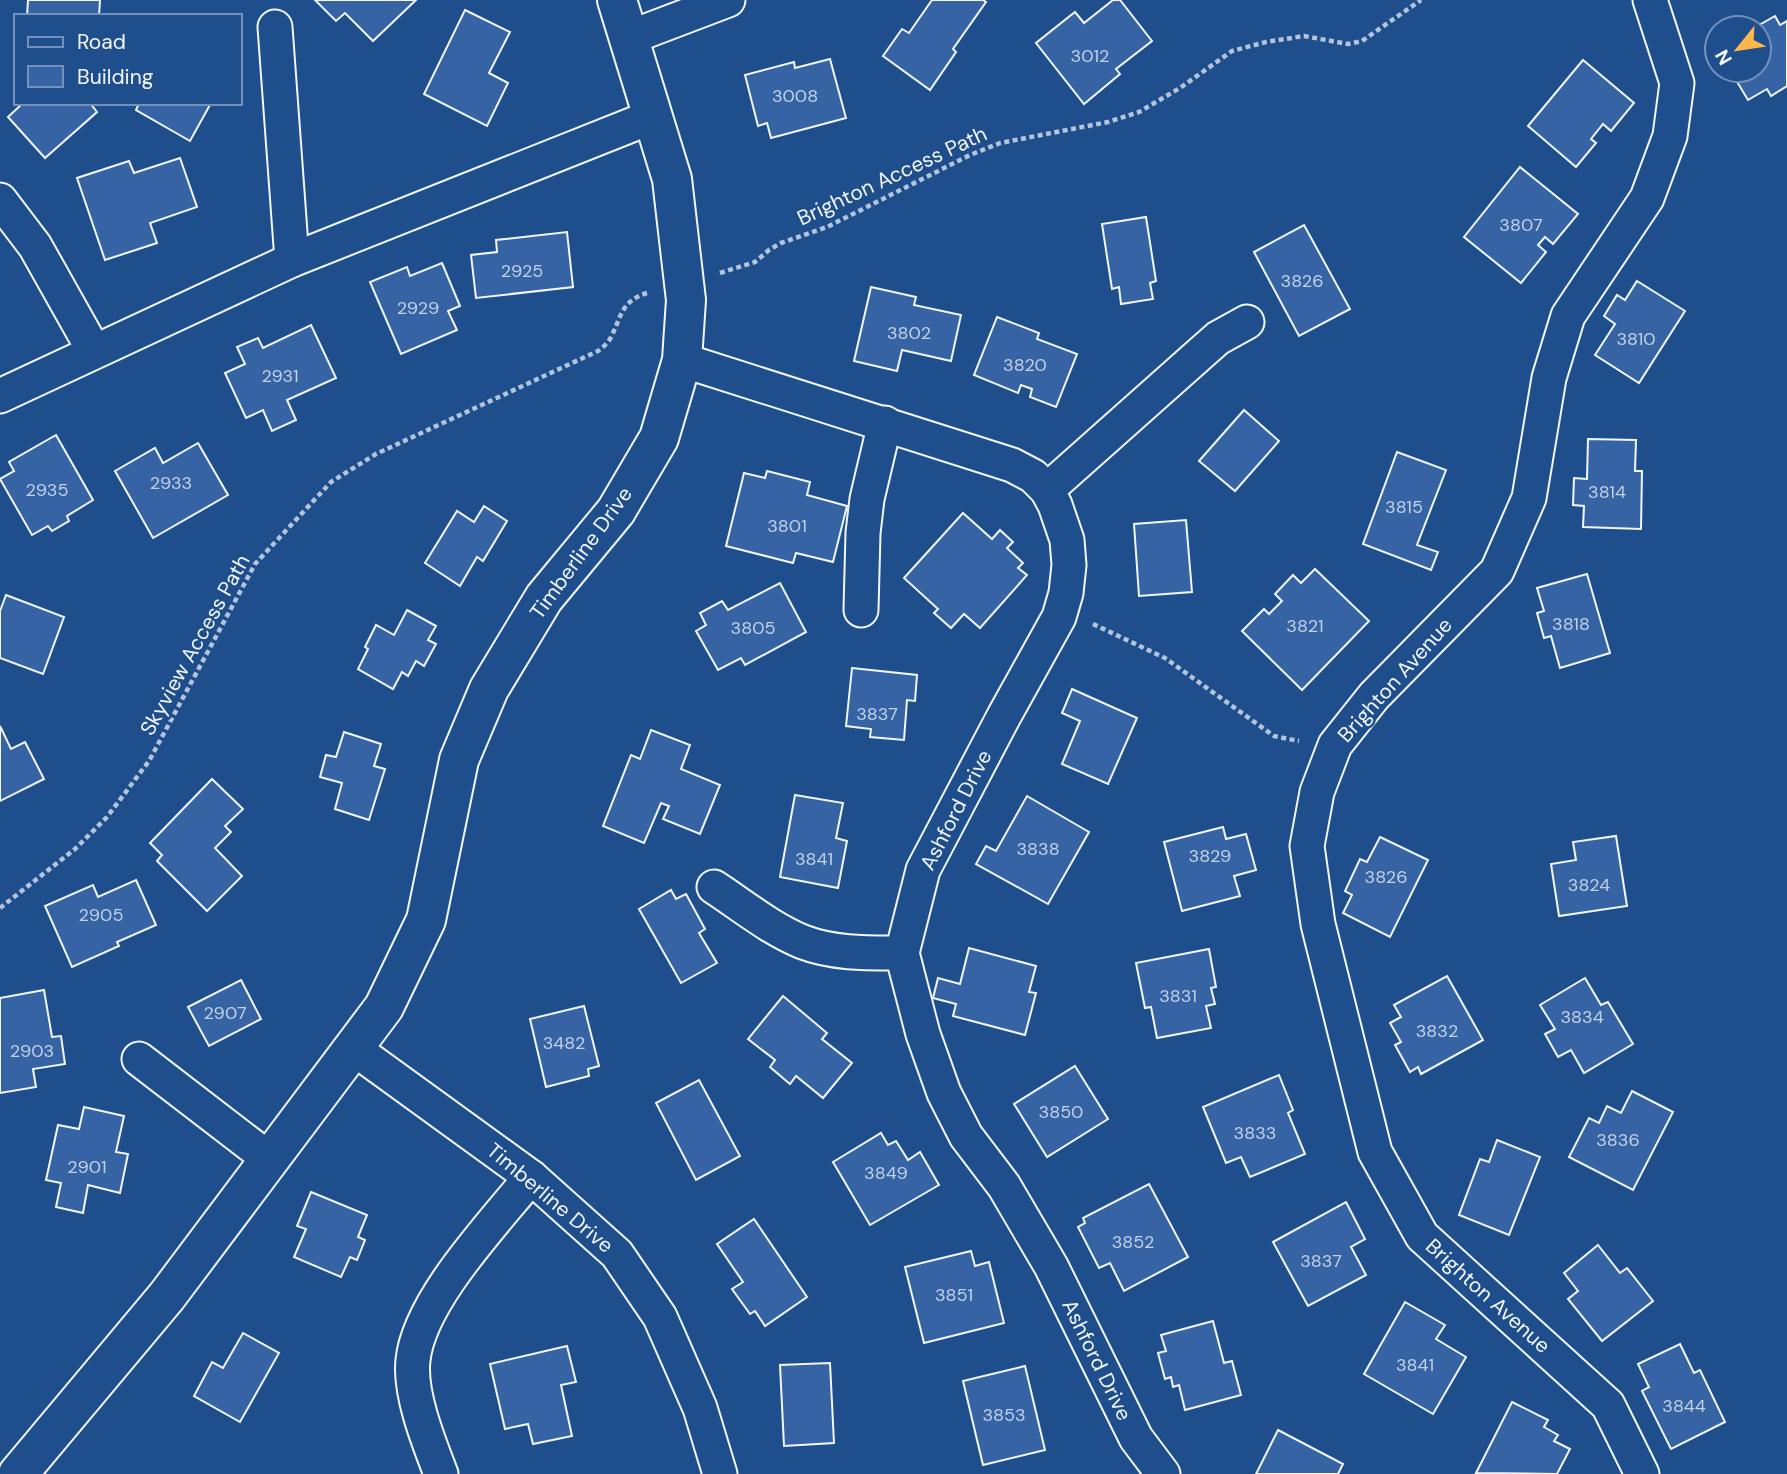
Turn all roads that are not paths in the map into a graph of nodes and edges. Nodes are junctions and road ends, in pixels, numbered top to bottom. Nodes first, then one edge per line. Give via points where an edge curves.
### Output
1 (617, 0) edge
2 (729, 0) edge
3 (1650, 0) edge
4 (275, 27) dead end
5 (628, 37) junction
6 (654, 116) junction
7 (0, 200) edge
8 (292, 260) junction
9 (1247, 323) dead end
10 (94, 351) junction
11 (682, 360) junction
12 (0, 396) edge
13 (885, 423) junction
14 (1047, 490) junction
15 (861, 610) dead end
16 (714, 887) dead end
17 (902, 953) junction
18 (353, 1048) junction
19 (139, 1059) dead end
20 (269, 1159) junction
21 (531, 1177) junction
22 (18, 1474) edge
23 (441, 1474) edge
24 (720, 1474) edge
25 (1163, 1474) edge
26 (1642, 1474) edge

1 - 5 street, Timberline Drive
2 - 5 street
3 - 26 street, Brighton Avenue via 1677,83 1670,136 1647,198 1568,316 1549,378 1529,498 1497,571 1374,696 1335,745 1317,792 1307,846 1318,925 1375,1152 1422,1236 1608,1405
4 - 8 street
5 - 6 street, Timberline Drive
6 - 8 street
6 - 11 street, Timberline Drive via 672,179 686,300
7 - 10 street via 35,246
8 - 10 street
9 - 14 street via 1200,353
10 - 12 street
11 - 13 street, Ashford Drive
11 - 18 street, Timberline Drive via 659,438 647,459 616,510 544,598 489,688 459,760 426,920 384,1007
13 - 14 street, Ashford Drive via 1012,465
13 - 15 street via 867,499
14 - 17 street, Ashford Drive via 1067,540 1069,565 1059,617 923,870
16 - 17 street via 805,942 854,953
17 - 25 street, Ashford Drive via 944,1093 1051,1266 1136,1438
18 - 20 street, Timberline Drive
18 - 21 street, Timberline Drive
19 - 20 street
20 - 22 street, Timberline Drive via 167,1296
21 - 23 street via 433,1304 419,1333 412,1362 416,1394
21 - 24 street, Timberline Drive via 617,1254 660,1317 700,1408

